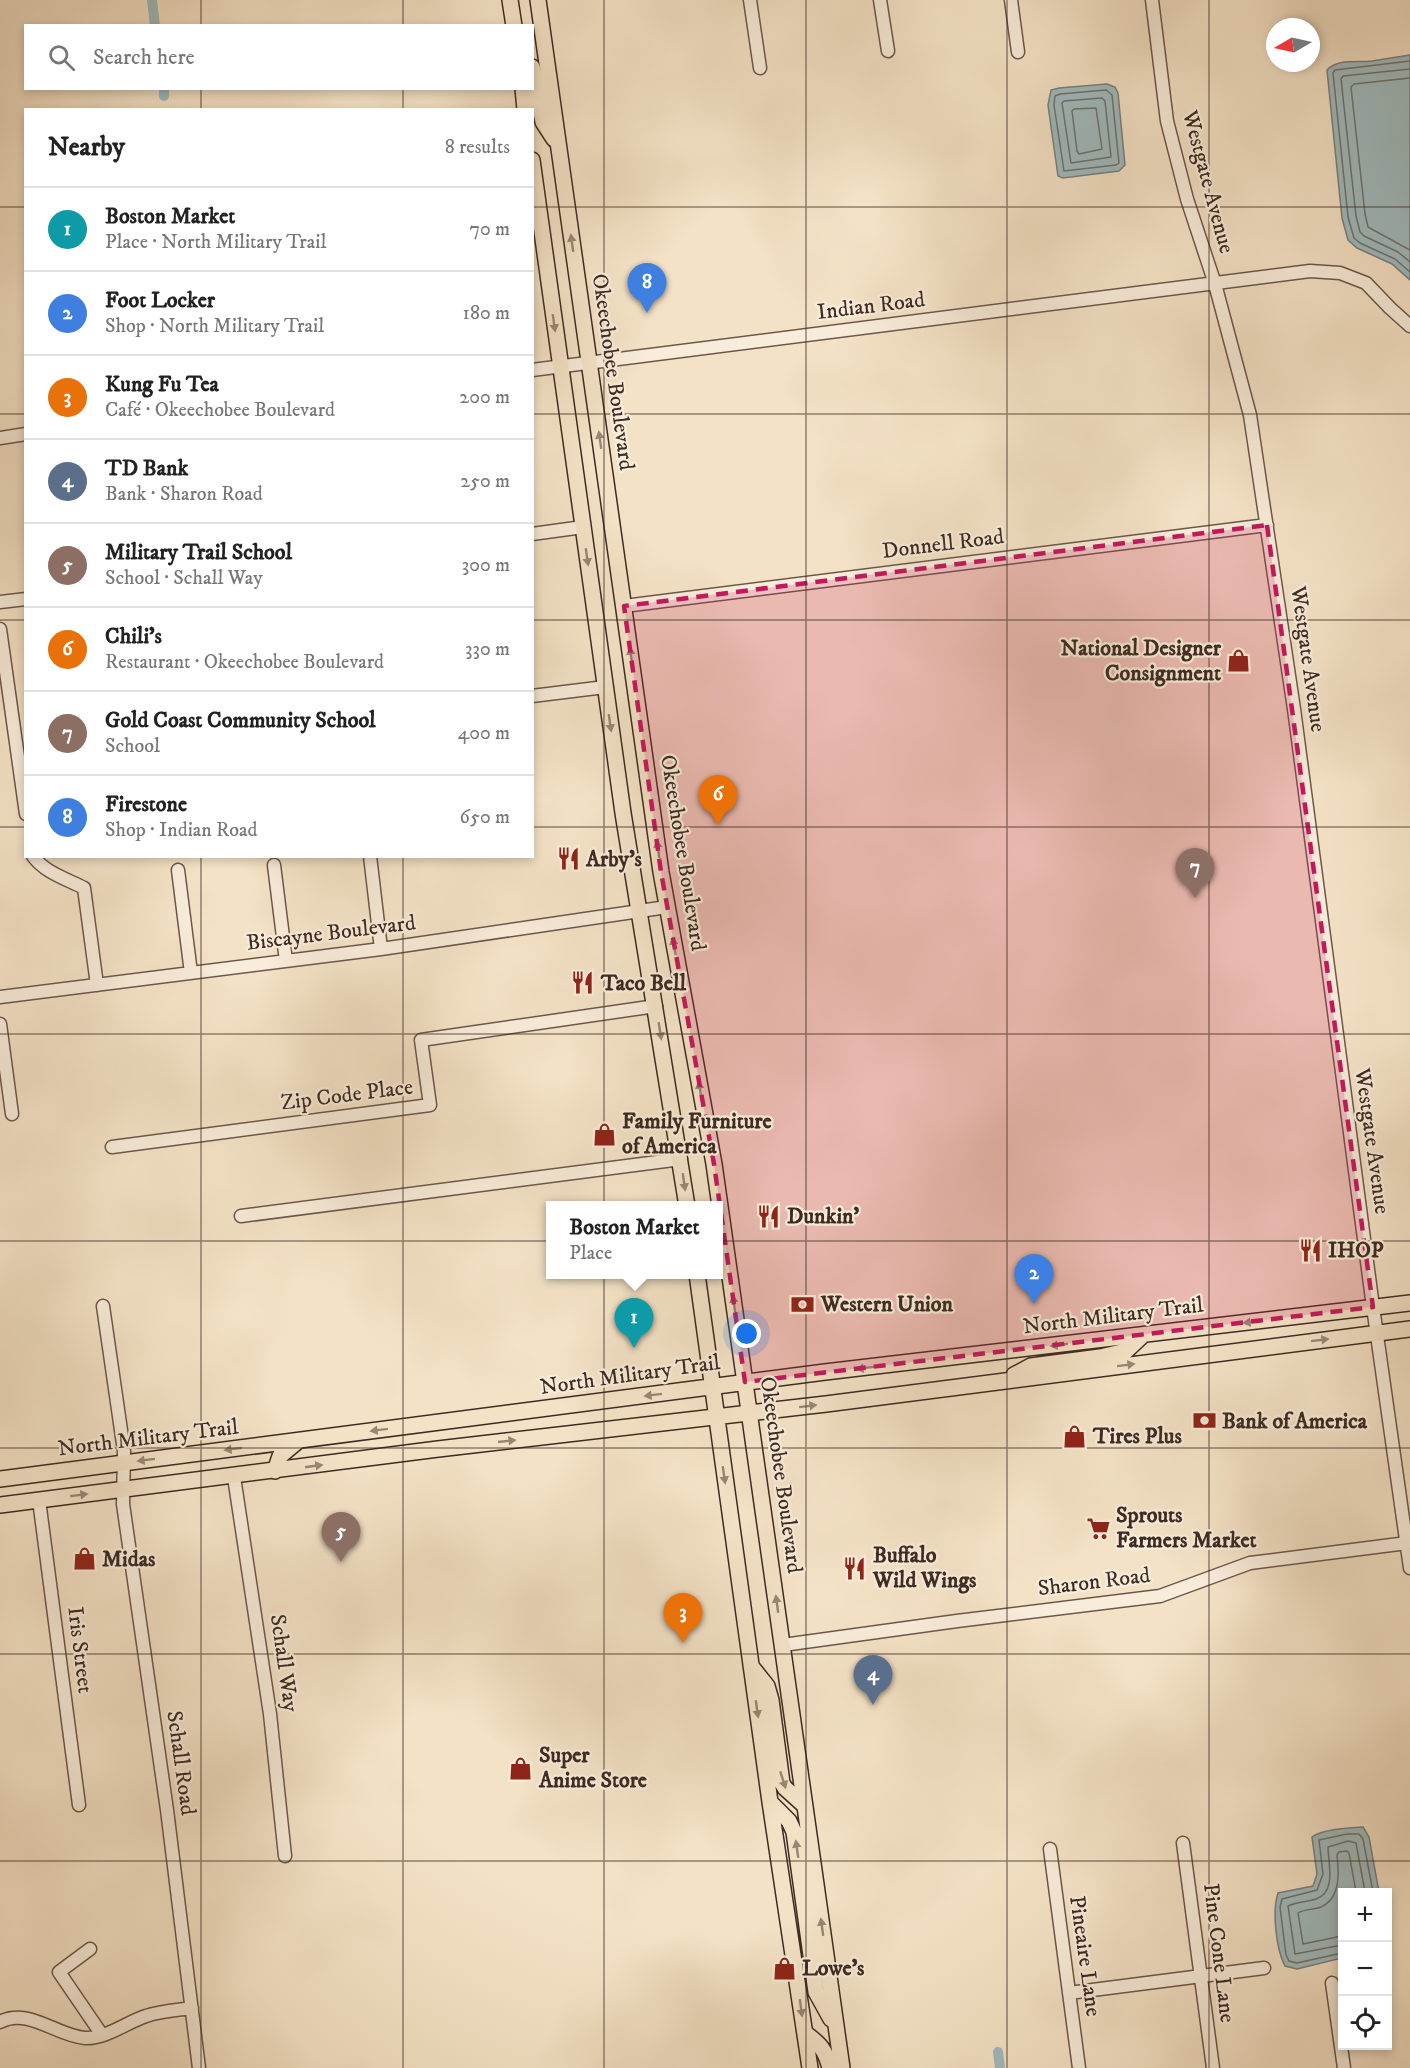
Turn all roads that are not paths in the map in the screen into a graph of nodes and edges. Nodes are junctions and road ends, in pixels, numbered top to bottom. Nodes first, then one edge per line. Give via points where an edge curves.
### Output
1 (510, 0) edge
2 (538, 0) edge
3 (750, 0) edge
4 (880, 0) edge
5 (1011, 0) edge
6 (1152, 0) edge
7 (514, 24) edge
8 (888, 51) dead end
9 (1018, 52) dead end
10 (760, 68) dead end
11 (534, 77) edge
12 (523, 90) edge
13 (525, 108) edge
14 (557, 144) junction
15 (534, 175) edge
16 (1215, 284) junction
17 (1410, 326) edge
18 (589, 363) junction
19 (560, 366) junction
20 (534, 370) edge
21 (24, 434) edge
22 (0, 438) edge
23 (1267, 525) junction
24 (583, 527) junction
25 (534, 534) edge
26 (24, 599) edge
27 (0, 602) edge
28 (624, 606) junction
29 (0, 629) edge
30 (605, 687) junction
31 (534, 696) edge
32 (22, 761) edge
33 (24, 788) edge
34 (34, 858) edge
35 (370, 858) edge
36 (274, 865) dead end
37 (178, 870) dead end
38 (667, 907) junction
39 (639, 911) junction
40 (381, 949) junction
41 (286, 961) junction
42 (191, 972) junction
43 (97, 984) junction
44 (0, 997) edge
45 (656, 1006) junction
46 (0, 1024) edge
47 (12, 1114) dead end
48 (112, 1147) dead end
49 (681, 1159) junction
50 (686, 1201) edge
51 (719, 1201) edge
52 (241, 1216) dead end
53 (723, 1225) edge
54 (698, 1279) edge
55 (1410, 1303) edge
56 (103, 1306) dead end
57 (1373, 1307) junction
58 (1410, 1329) edge
59 (1377, 1333) junction
60 (1142, 1336) junction
61 (1003, 1381) junction
62 (746, 1382) junction
63 (711, 1387) junction
64 (750, 1413) junction
65 (716, 1417) junction
66 (298, 1441) junction
67 (124, 1463) junction
68 (275, 1471) junction
69 (234, 1477) junction
70 (0, 1479) edge
71 (123, 1490) junction
72 (39, 1500) junction
73 (0, 1505) edge
74 (1407, 1543) junction
75 (1410, 1568) edge
76 (783, 1645) junction
77 (751, 1665) junction
78 (770, 1802) junction
79 (78, 1805) dead end
80 (805, 1806) junction
81 (1183, 1843) dead end
82 (1050, 1849) dead end
83 (285, 1856) dead end
84 (90, 1949) dead end
85 (1264, 1968) dead end
86 (1200, 1977) junction
87 (1332, 1983) dead end
88 (1069, 1993) junction
89 (192, 2008) junction
90 (0, 2022) edge
91 (836, 2026) junction
92 (805, 2034) junction
93 (102, 2035) junction
94 (199, 2068) edge
95 (810, 2068) edge
96 (830, 2068) edge
97 (842, 2068) edge
98 (1079, 2068) edge
99 (1213, 2068) edge
100 (1344, 2068) edge

1 - 7 main road
2 - 14 main road, Okeechobee Boulevard
3 - 10 street
4 - 8 street
5 - 9 street
6 - 16 street, Westgate Avenue via 1167,121
11 - 14 main road via 543,122
12 - 13 main road
18 -> 14 main road, Okeechobee Boulevard
15 -> 19 main road
16 - 17 street, Indian Road via 1310,271 1340,273 1366,283
16 - 18 street, Indian Road
16 - 23 street, Westgate Avenue via 1251,415
18 - 19 street, Indian Road
28 -> 18 main road, Okeechobee Boulevard
19 - 20 street, Indian Road
19 - 24 main road
21 - 22 street
23 - 28 street, Donnell Road
23 - 57 street, Westgate Avenue
24 - 25 street
24 -> 30 main road
26 - 27 street
38 -> 28 main road, Okeechobee Boulevard
29 - 32 street
30 - 31 street
30 -> 39 main road
32 - 33 street
34 - 43 street via 48,870 84,888
35 - 40 street
36 - 41 street
37 - 42 street
38 - 39 street, Biscayne Boulevard
51 -> 38 main road, Okeechobee Boulevard
39 - 40 street, Biscayne Boulevard
39 - 45 main road
40 - 41 street, Biscayne Boulevard
41 - 42 street, Biscayne Boulevard
42 - 43 street, Biscayne Boulevard
43 - 44 street, Biscayne Boulevard
45 - 48 street, Zip Code Place via 422,1040 430,1105
45 -> 49 main road
46 - 47 street
49 -> 50 main road
49 - 52 street
62 -> 53 main road, Okeechobee Boulevard
54 - 63 main road
55 - 57 main road, North Military Trail
56 - 67 street, Schall Road
57 - 59 street, Westgate Avenue
57 -> 60 main road, North Military Trail
58 - 59 main road
61 -> 59 main road
59 - 74 street, Westgate Avenue
60 - 61 main road via 1126,1351 1031,1366
60 -> 62 main road, North Military Trail
64 -> 61 main road
62 - 63 main road, North Military Trail
62 - 64 main road, Okeechobee Boulevard
63 - 65 main road
63 -> 66 main road, North Military Trail
64 - 65 main road
76 -> 64 main road, Okeechobee Boulevard
68 -> 65 main road
65 -> 77 main road
66 -> 67 main road, North Military Trail
66 - 68 main road via 280,1456
67 - 70 main road, North Military Trail
67 - 71 street, Schall Road
68 - 69 main road
69 - 71 main road
69 - 83 street, Schall Way via 270,1714
72 -> 71 main road
71 - 89 street, Schall Road
72 - 73 main road
72 - 79 street, Iris Street
74 - 75 street, Westgate Avenue
74 - 76 street, Sharon Road via 1250,1563 1160,1596
76 - 80 main road, Okeechobee Boulevard
77 -> 78 main road
77 -> 80 main road via 771,1700 782,1783
91 -> 78 main road via 816,1992 794,1832
78 -> 92 main road
91 -> 80 main road, Okeechobee Boulevard
81 - 86 street, Pine Cone Lane
82 - 88 street, Pineaire Lane
84 - 93 street via 59,1972
85 - 86 street
86 - 88 street
86 - 99 street, Pine Cone Lane
87 - 100 street
88 - 98 street, Pineaire Lane
89 - 93 street via 147,2015
89 - 94 street, Schall Road
90 - 93 street via 11,2017 29,2019 76,2036
91 - 97 main road, Okeechobee Boulevard
92 - 95 main road
92 - 96 main road via 819,2043

